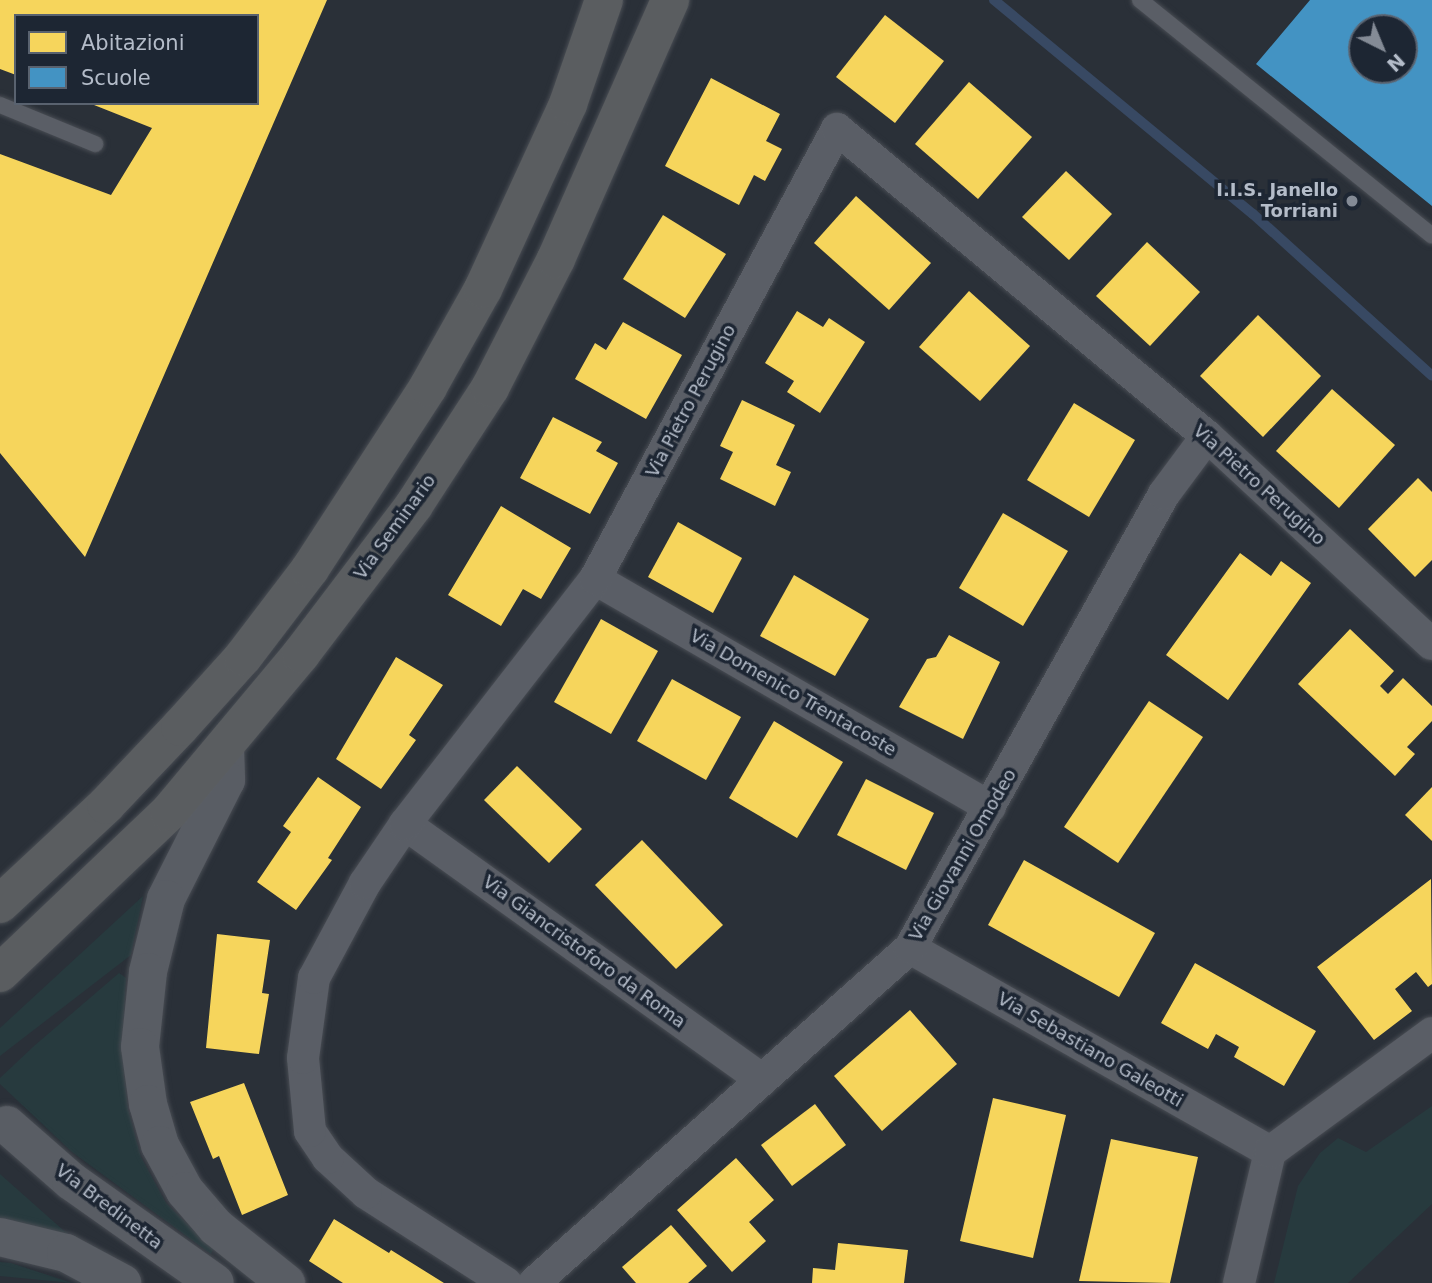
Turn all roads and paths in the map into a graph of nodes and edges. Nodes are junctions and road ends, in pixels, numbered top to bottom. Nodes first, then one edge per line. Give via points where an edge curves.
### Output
1 (596, 0) edge
2 (604, 0) edge
3 (670, 0) edge
4 (1140, 0) edge
5 (587, 51) junction
6 (0, 106) edge
7 (95, 144) dead end
8 (1432, 236) edge
9 (1207, 436) junction
10 (595, 579) junction
11 (1432, 644) edge
12 (225, 747) junction
13 (990, 807) junction
14 (405, 824) junction
15 (0, 904) edge
16 (910, 948) junction
17 (0, 973) edge
18 (1432, 1033) edge
19 (762, 1080) junction
20 (7, 1125) dead end
21 (1270, 1152) junction
22 (0, 1237) edge
23 (122, 1283) edge
24 (215, 1283) edge
25 (286, 1283) edge
26 (506, 1283) edge
27 (534, 1283) edge
28 (1239, 1283) edge

1 - 5 lane
2 - 5 highway
3 - 12 highway, Via Seminario via 556,259 490,387 414,505
4 - 8 lane
5 - 15 highway via 568,104 483,289 428,387 310,569 243,657 180,727
6 - 7 lane
9 - 10 street, Via Pietro Perugino via 837,130
9 - 11 street, Via Pietro Perugino
9 - 13 street, Via Giovanni Omodeo via 1164,494
10 - 13 street, Via Domenico Trentacoste
10 - 14 street, Via Pietro Perugino
12 - 17 highway, Via Seminario via 169,812
12 - 25 street via 226,780 166,899 148,972 140,1047 148,1104 160,1144 185,1191 216,1227
13 - 16 street, Via Giovanni Omodeo
14 - 19 street, Via Giancristoforo da Roma
14 - 26 street, Via Pietro Perugino via 365,883 314,978 303,1058 310,1131 328,1158 366,1192
16 - 19 street, Via Giovanni Omodeo
16 - 21 street, Via Sebastiano Galeotti
18 - 21 street
19 - 27 street, Via Giovanni Omodeo
20 - 24 street, Via Bredinetta via 71,1181
21 - 28 street
22 - 23 street via 66,1253

